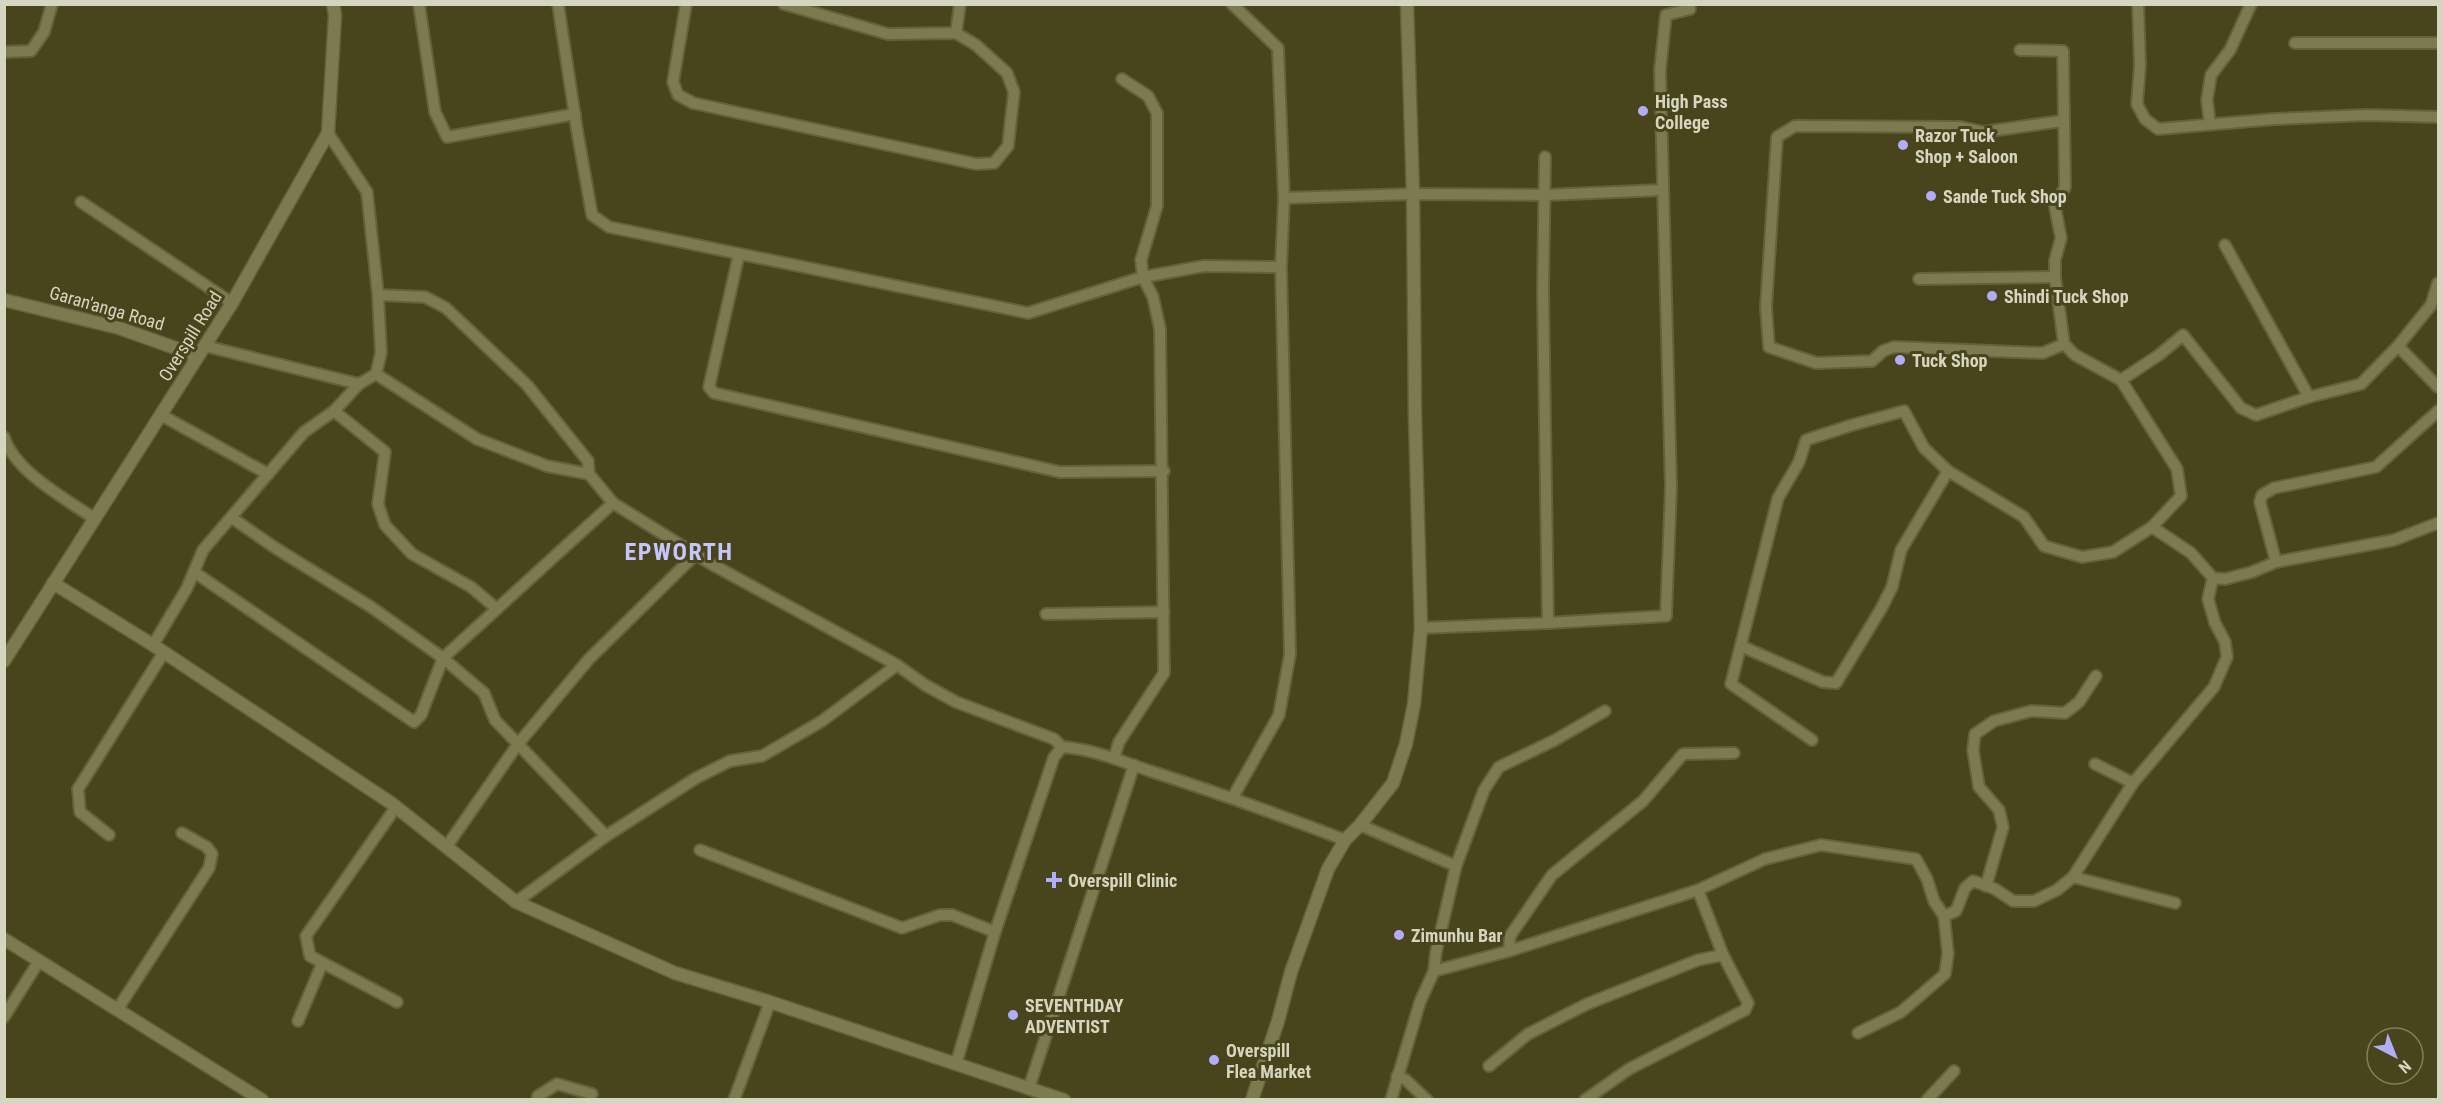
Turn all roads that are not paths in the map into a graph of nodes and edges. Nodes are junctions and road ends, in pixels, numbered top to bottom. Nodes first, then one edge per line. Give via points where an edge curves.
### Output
1 (52, 4) edge
2 (333, 4) edge
3 (419, 4) edge
4 (558, 4) edge
5 (686, 4) edge
6 (784, 4) edge
7 (960, 4) edge
8 (1232, 4) edge
9 (1407, 4) edge
10 (2138, 4) edge
11 (2251, 4) edge
12 (1690, 9) dead end
13 (956, 33) junction
14 (2295, 43) dead end
15 (2439, 43) edge
16 (2020, 50) dead end
17 (4, 52) edge
18 (1122, 79) dead end
19 (575, 114) junction
20 (2439, 117) edge
21 (2062, 121) junction
22 (2210, 124) junction
23 (328, 134) junction
24 (1545, 157) dead end
25 (1662, 190) junction
26 (1413, 194) junction
27 (1545, 195) junction
28 (1284, 198) junction
29 (81, 202) dead end
30 (2225, 245) dead end
31 (739, 254) junction
32 (1281, 267) junction
33 (1143, 277) junction
34 (2055, 277) junction
35 (1920, 279) dead end
36 (2439, 283) edge
37 (378, 294) junction
38 (4, 300) edge
39 (232, 303) junction
40 (2064, 344) junction
41 (2398, 346) junction
42 (202, 351) junction
43 (376, 374) junction
44 (2121, 380) junction
45 (359, 384) junction
46 (2439, 387) edge
47 (2309, 397) junction
48 (334, 411) junction
49 (2439, 411) edge
50 (161, 416) junction
51 (4, 437) edge
52 (1164, 471) junction
53 (1948, 471) junction
54 (268, 474) junction
55 (589, 474) junction
56 (613, 503) junction
57 (232, 518) junction
58 (95, 519) junction
59 (2439, 523) edge
60 (2152, 527) junction
61 (696, 554) junction
62 (2276, 562) junction
63 (194, 572) junction
64 (2213, 578) junction
65 (53, 584) junction
66 (497, 609) junction
67 (1164, 612) junction
68 (1046, 614) dead end
69 (1548, 623) junction
70 (1421, 628) junction
71 (153, 645) junction
72 (1740, 646) junction
73 (164, 652) junction
74 (443, 658) junction
75 (4, 661) edge
76 (897, 665) junction
77 (2096, 676) dead end
78 (1605, 711) dead end
79 (1812, 740) dead end
80 (518, 744) junction
81 (1062, 747) junction
82 (1734, 753) dead end
83 (1114, 758) junction
84 (2095, 764) dead end
85 (1134, 765) junction
86 (2133, 783) junction
87 (1233, 797) junction
88 (396, 807) junction
89 (1360, 825) junction
90 (182, 833) dead end
91 (109, 834) dead end
92 (606, 836) junction
93 (1345, 840) junction
94 (447, 846) junction
95 (700, 850) dead end
96 (1456, 866) junction
97 (2073, 877) junction
98 (1986, 886) junction
99 (1698, 890) junction
100 (516, 902) junction
101 (2175, 903) dead end
102 (1944, 916) junction
103 (995, 932) junction
104 (4, 939) edge
105 (1509, 951) junction
106 (1723, 955) junction
107 (39, 961) junction
108 (322, 964) junction
109 (1434, 971) junction
110 (397, 1002) dead end
111 (770, 1002) junction
112 (117, 1010) junction
113 (4, 1017) edge
114 (298, 1021) dead end
115 (1858, 1033) dead end
116 (956, 1064) junction
117 (1489, 1066) dead end
118 (1954, 1071) dead end
119 (1397, 1076) junction
120 (1029, 1088) junction
121 (592, 1094) dead end
122 (262, 1100) edge
123 (537, 1100) edge
124 (734, 1100) edge
125 (1064, 1100) edge
126 (1252, 1100) edge
127 (1390, 1100) edge
128 (1427, 1100) edge
129 (1585, 1100) edge
130 (1927, 1100) edge

1 - 17 street via 44,32 31,51
2 - 23 street, Overspill Road
3 - 19 street via 435,112 447,137
4 - 19 street
5 - 13 street via 673,82 678,95 693,103 976,164 994,163 1008,146 1014,92 1006,73 976,45
6 - 13 street via 888,34
7 - 13 street
8 - 28 street via 1278,48
9 - 26 street
10 - 22 street via 2137,104 2145,118 2158,129
11 - 22 street via 2230,50 2211,75 2207,100
12 - 25 street via 1666,15 1660,70
14 - 15 street
16 - 21 street via 2063,51
18 - 33 street via 1148,96 1157,113 1157,206 1141,260
19 - 31 street via 592,215 609,227
20 - 22 street via 2367,115
21 - 34 street via 2065,187 2055,207 2061,238
21 - 40 street via 1983,132 1960,127 1795,126 1778,137 1766,307 1769,347 1816,363 1872,361 1894,347 2043,353
23 - 37 street via 367,192
23 - 39 street, Overspill Road
24 - 27 street
25 - 27 street
25 - 69 street via 1671,487 1666,616
26 - 27 street
26 - 28 street
26 - 70 street
27 - 69 street
28 - 32 street
29 - 39 street
30 - 47 street
31 - 33 street via 1028,313
31 - 52 street via 709,387 714,393 1060,472
32 - 33 street via 1204,266
32 - 87 street via 1290,654 1279,715
33 - 52 street via 1153,297 1160,329
34 - 35 street
34 - 40 street
36 - 41 street via 2430,305
37 - 43 street via 381,353
37 - 55 street via 425,297 446,308 527,385 588,461
38 - 42 street, Garan'anga Road
39 - 42 street, Overspill Road
40 - 44 street via 2075,355
41 - 46 street
41 - 47 street via 2361,384
42 - 45 street
42 - 50 street, Overspill Road
43 - 45 street
43 - 55 street via 477,439 547,466
44 - 47 street via 2183,335 2241,408 2256,415
44 - 60 street via 2177,469 2181,496
45 - 48 street
48 - 54 street via 304,432
48 - 66 street via 385,452 378,504 385,525 412,554 471,587
49 - 62 street via 2376,467 2274,488 2262,495 2260,502
50 - 54 street
50 - 58 street, Overspill Road
51 - 58 street via 8,447 38,480
52 - 67 street
53 - 60 street via 2024,517 2044,546 2082,557 2113,552
53 - 72 street via 1901,550 1892,587 1881,609 1836,683 1823,682
53 - 72 street via 1924,448 1904,411 1806,440 1799,462 1778,498
54 - 57 street
55 - 56 street
56 - 61 street
56 - 66 street
57 - 63 street via 203,550
57 - 74 street via 372,607
58 - 65 street, Overspill Road
59 - 62 street via 2394,540
60 - 64 street via 2191,553
61 - 76 street
61 - 80 street via 589,659
62 - 64 street via 2225,579
63 - 71 street
63 - 74 street via 414,722 421,715
64 - 86 street via 2208,599 2227,657 2214,687
65 - 71 street
65 - 75 street, Overspill Road
66 - 74 street
67 - 68 street
67 - 83 street via 1164,672 1119,742
69 - 70 street
70 - 89 street via 1414,704 1398,770 1386,794
71 - 73 street
72 - 79 street via 1731,684
73 - 88 street
73 - 91 street via 78,789 80,812
74 - 80 street via 484,693 495,720
76 - 81 street via 956,702 1054,739
76 - 92 street via 822,721 762,756 730,761 696,778
77 - 98 street via 2079,702 2065,713 2031,711 1994,721 1975,734 1973,750 1979,786 1999,810 2003,826
78 - 96 street via 1498,767 1484,790
80 - 92 street
80 - 94 street
81 - 83 street
81 - 103 street via 1054,757
82 - 105 street via 1683,754 1643,801 1552,875 1510,936
83 - 85 street
84 - 86 street
85 - 87 street
85 - 120 street
86 - 97 street
87 - 93 street
88 - 94 street
88 - 108 street via 306,936 310,956
89 - 93 street
89 - 96 street
90 - 112 street via 207,847 212,854 209,868
92 - 100 street
93 - 126 street via 1328,868 1312,910
94 - 100 street
95 - 103 street via 902,928 940,915 952,915
96 - 109 street
97 - 98 street via 2057,890 2034,900 2013,901
97 - 101 street
98 - 102 street via 1973,882 1965,888 1956,911
99 - 102 street via 1765,859 1821,845 1916,859
99 - 105 street
99 - 106 street
100 - 111 street via 675,974
102 - 115 street via 1948,954 1945,974 1901,1012
103 - 116 street
104 - 107 street
105 - 109 street
106 - 117 street via 1698,960 1587,1004 1528,1034
106 - 129 street via 1748,1003 1745,1010 1629,1069
107 - 112 street
107 - 113 street
108 - 110 street
108 - 114 street
109 - 119 street
111 - 116 street
111 - 124 street
112 - 122 street
116 - 120 street
118 - 130 street
119 - 127 street
119 - 128 street
120 - 125 street
121 - 123 street via 557,1084

